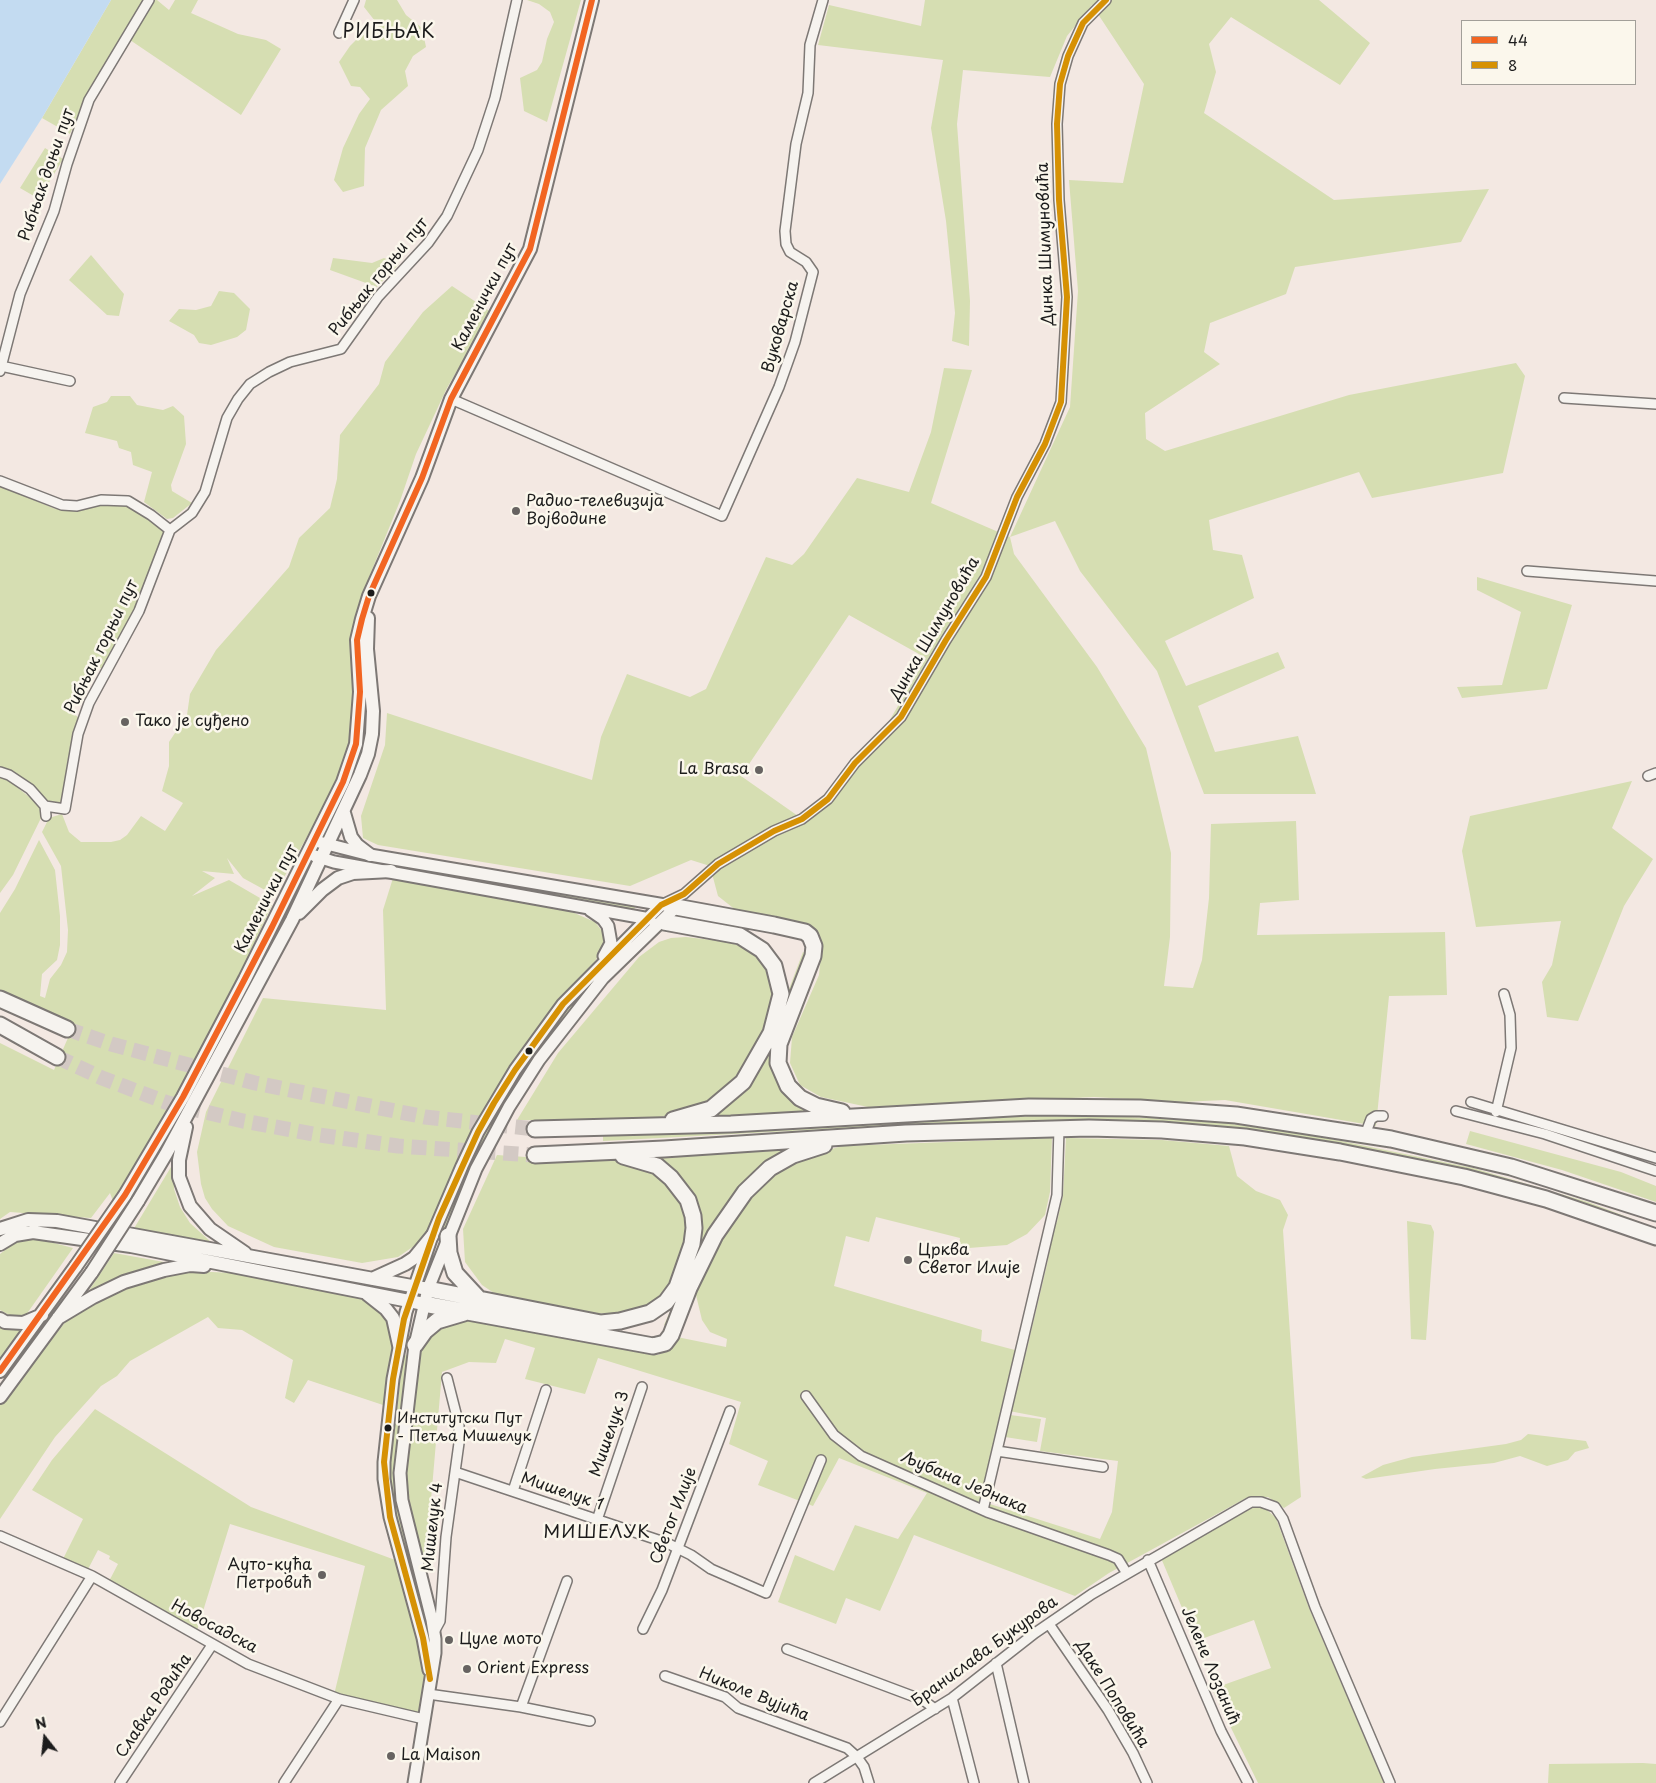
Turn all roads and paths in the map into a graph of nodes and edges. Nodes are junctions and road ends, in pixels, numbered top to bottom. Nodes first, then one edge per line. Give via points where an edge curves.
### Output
1 (149, 0) edge
2 (354, 0) edge
3 (517, 0) edge
4 (592, 0) edge
5 (823, 0) edge
6 (1106, 0) edge
7 (339, 33) dead end
8 (1, 369) edge
9 (70, 381) dead end
10 (1564, 398) dead end
11 (451, 399) junction
12 (1656, 404) edge
13 (0, 481) edge
14 (170, 530) junction
15 (1527, 572) dead end
16 (1656, 581) edge
17 (370, 596) junction
18 (0, 772) edge
19 (45, 806) junction
20 (344, 813) junction
21 (46, 816) dead end
22 (315, 840) junction
23 (328, 846) junction
24 (308, 853) junction
25 (370, 855) junction
26 (322, 859) junction
27 (391, 871) junction
28 (684, 894) junction
29 (581, 906) junction
30 (669, 906) junction
31 (646, 919) junction
32 (292, 920) junction
33 (664, 922) junction
34 (594, 970) junction
35 (1504, 994) dead end
36 (0, 999) edge
37 (0, 1025) edge
38 (67, 1028) tunnel mouth
39 (57, 1057) tunnel mouth
40 (1471, 1102) dead end
41 (192, 1107) junction
42 (1497, 1108) junction
43 (1456, 1111) dead end
44 (883, 1114) junction
45 (1383, 1116) dead end
46 (1494, 1120) junction
47 (640, 1127) junction
48 (535, 1129) tunnel mouth
49 (1066, 1129) junction
50 (861, 1135) junction
51 (1365, 1135) junction
52 (594, 1153) junction
53 (535, 1155) tunnel mouth
54 (1656, 1158) edge
55 (1656, 1171) edge
56 (1656, 1213) edge
57 (0, 1230) edge
58 (432, 1236) junction
59 (448, 1236) junction
60 (1656, 1237) edge
61 (0, 1244) edge
62 (252, 1263) junction
63 (370, 1279) junction
64 (363, 1291) junction
65 (419, 1296) junction
66 (476, 1306) junction
67 (42, 1315) junction
68 (58, 1318) junction
69 (0, 1319) edge
70 (407, 1345) junction
71 (0, 1371) edge
72 (447, 1378) dead end
73 (642, 1387) dead end
74 (546, 1390) dead end
75 (806, 1396) dead end
76 (0, 1397) edge
77 (730, 1411) dead end
78 (997, 1451) junction
79 (821, 1460) dead end
80 (1103, 1467) dead end
81 (455, 1472) junction
82 (513, 1491) junction
83 (983, 1510) junction
84 (597, 1520) junction
85 (0, 1536) edge
86 (678, 1548) junction
87 (1148, 1560) junction
88 (1126, 1572) junction
89 (92, 1576) junction
90 (567, 1581) dead end
91 (1049, 1624) junction
92 (643, 1629) dead end
93 (434, 1632) junction
94 (212, 1645) junction
95 (787, 1648) dead end
96 (996, 1664) junction
97 (665, 1676) dead end
98 (430, 1679) junction
99 (428, 1694) junction
100 (952, 1698) junction
101 (339, 1699) junction
102 (521, 1707) junction
103 (935, 1709) junction
104 (424, 1719) junction
105 (590, 1721) dead end
106 (0, 1722) edge
107 (857, 1757) junction
108 (120, 1783) edge
109 (284, 1783) edge
110 (414, 1783) edge
111 (814, 1783) edge
112 (869, 1783) edge
113 (974, 1783) edge
114 (1024, 1783) edge
115 (1147, 1783) edge
116 (1248, 1783) edge
117 (1390, 1783) edge

1 - 8 street, Рибњак доњи пут via 89,100 66,164 54,211 20,294
2 - 7 street
3 - 14 street, Рибњак горњи пут via 490,113 478,150 447,216 378,297 341,349 290,362 250,384 227,418 205,492 192,513
4 - 11 main road, Каменички пут via 530,248
5 - 11 street, Вуковарска via 808,56 808,93 796,144 785,231 790,252 806,262 813,272 795,342 779,387 722,516
6 - 28 street, Динка Шимуновића via 1083,23 1060,84 1057,124 1059,200 1067,297 1061,402 1045,444 1017,497 986,578 901,717 856,763 828,799 802,819 774,831 718,864
8 - 9 street
10 - 12 street
11 - 17 main road, Каменички пут via 422,478
13 - 14 street via 62,505 77,506 101,500 128,502 151,514
14 - 19 street, Рибњак горњи пут via 139,611 89,703 78,734 65,809
15 - 16 street
17 - 20 main road, Каменички пут via 367,649 372,734 368,754
17 - 22 main road, Каменички пут via 357,640 360,692 356,744 343,782
18 - 19 street via 30,789
19 - 21 street
20 - 23 main road, Каменички пут
20 - 25 main road via 350,837
22 - 23 street
22 - 24 main road, Каменички пут
23 - 25 street
23 - 26 main road, Каменички пут
24 - 26 street
24 - 67 main road, Каменички пут, bridge via 183,1097 125,1195
25 - 30 street
26 - 27 street
26 - 32 main road, Каменички пут
27 - 29 street
27 - 32 main road via 353,873 338,878
28 - 30 street, Динка Шимуновића
28 - 30 street, Динка Шимуновића
29 - 31 street
29 - 34 street via 603,919 611,935 608,950
30 - 31 street
30 - 33 street
30 - 44 highway via 806,932 814,946 814,956 779,1044 780,1070 794,1092 816,1106 841,1112
31 - 33 street
31 - 34 street
32 - 41 main road, Каменички пут
33 - 47 highway via 740,936 762,950 774,966 781,994 771,1033 743,1082 711,1109
33 - 59 street via 603,978 539,1060 476,1169
34 - 58 street via 563,1004 494,1103
35 - 42 street via 1510,1014 1511,1048
36 - 38 highway
37 - 39 highway
40 - 42 street
41 - 62 main road via 179,1160 179,1177 190,1206 210,1228
41 - 68 main road, Каменички пут, bridge via 138,1201
42 - 46 street
42 - 54 street
43 - 46 street
44 - 47 highway
44 - 51 highway via 1073,1107 1224,1114
45 - 51 street via 1371,1119
46 - 55 street
47 - 48 highway
49 - 50 highway
49 - 60 highway via 1162,1130 1223,1135 1340,1152 1464,1177 1546,1199
49 - 78 street via 1057,1195
50 - 52 highway
50 - 66 highway via 793,1155 770,1168 745,1192 715,1235 665,1343 653,1346
51 - 56 highway via 1511,1168
52 - 53 highway
52 - 66 highway via 628,1156 657,1166 688,1200 694,1228 692,1244 677,1287 666,1302 650,1313 601,1324
57 - 62 main road via 28,1220 58,1221
58 - 63 main road via 414,1258
58 - 65 street
59 - 65 street
59 - 66 highway via 455,1273
61 - 62 main road via 16,1235 33,1232
62 - 63 main road
62 - 64 main road
62 - 68 main road via 190,1265 164,1270 124,1282
63 - 65 main road
64 - 65 main road
64 - 70 main road via 386,1309
65 - 66 highway
65 - 70 street
66 - 70 highway via 438,1321
67 - 69 main road via 22,1323
67 - 71 main road, Каменички пут
68 - 76 main road, Каменички пут
70 - 93 street via 401,1486
70 - 98 street via 385,1453 384,1479 390,1517 423,1638
72 - 81 street, Мишелук 4 via 459,1425
73 - 84 street, Мишелук 3
74 - 82 street
75 - 83 street, Љубана Једнака via 834,1435 861,1456
77 - 86 street, Светог Илије
78 - 80 street
78 - 83 street
79 - 86 street, Мишелук 1 via 766,1593 711,1569
81 - 82 street, Мишелук 1
81 - 93 street, Мишелук 4 via 444,1551 440,1621
82 - 84 street, Мишелук 1
83 - 88 street, Љубана Једнака via 1109,1554 1118,1559
84 - 86 street, Мишелук 1
85 - 89 street, Новосадска
86 - 92 street, Светог Илије
87 - 88 street, Бранислава Букурова
87 - 116 street, Јелене Лозанић via 1221,1731
87 - 117 street, Бранислава Букурова via 1251,1502 1274,1507 1283,1519 1314,1607
88 - 91 street, Бранислава Букурова
89 - 94 street, Новосадска
89 - 106 street
90 - 102 street
91 - 96 street, Бранислава Букурова
91 - 115 street, Даке Поповића via 1108,1710
93 - 98 street, Мишелук 4 via 435,1653
94 - 101 street, Новосадска via 248,1664
94 - 108 street, Славка Родића
95 - 103 street via 923,1700
96 - 100 street, Бранислава Букурова
96 - 114 street
97 - 107 street, Николе Вујића via 725,1697 738,1708 836,1742
98 - 99 street
99 - 102 street
99 - 104 street
100 - 103 street, Бранислава Букурова
100 - 113 street
101 - 104 street, Новосадска
101 - 109 street
102 - 105 street
103 - 107 street, Бранислава Букурова
104 - 110 street
107 - 111 street, Бранислава Букурова
107 - 112 street

